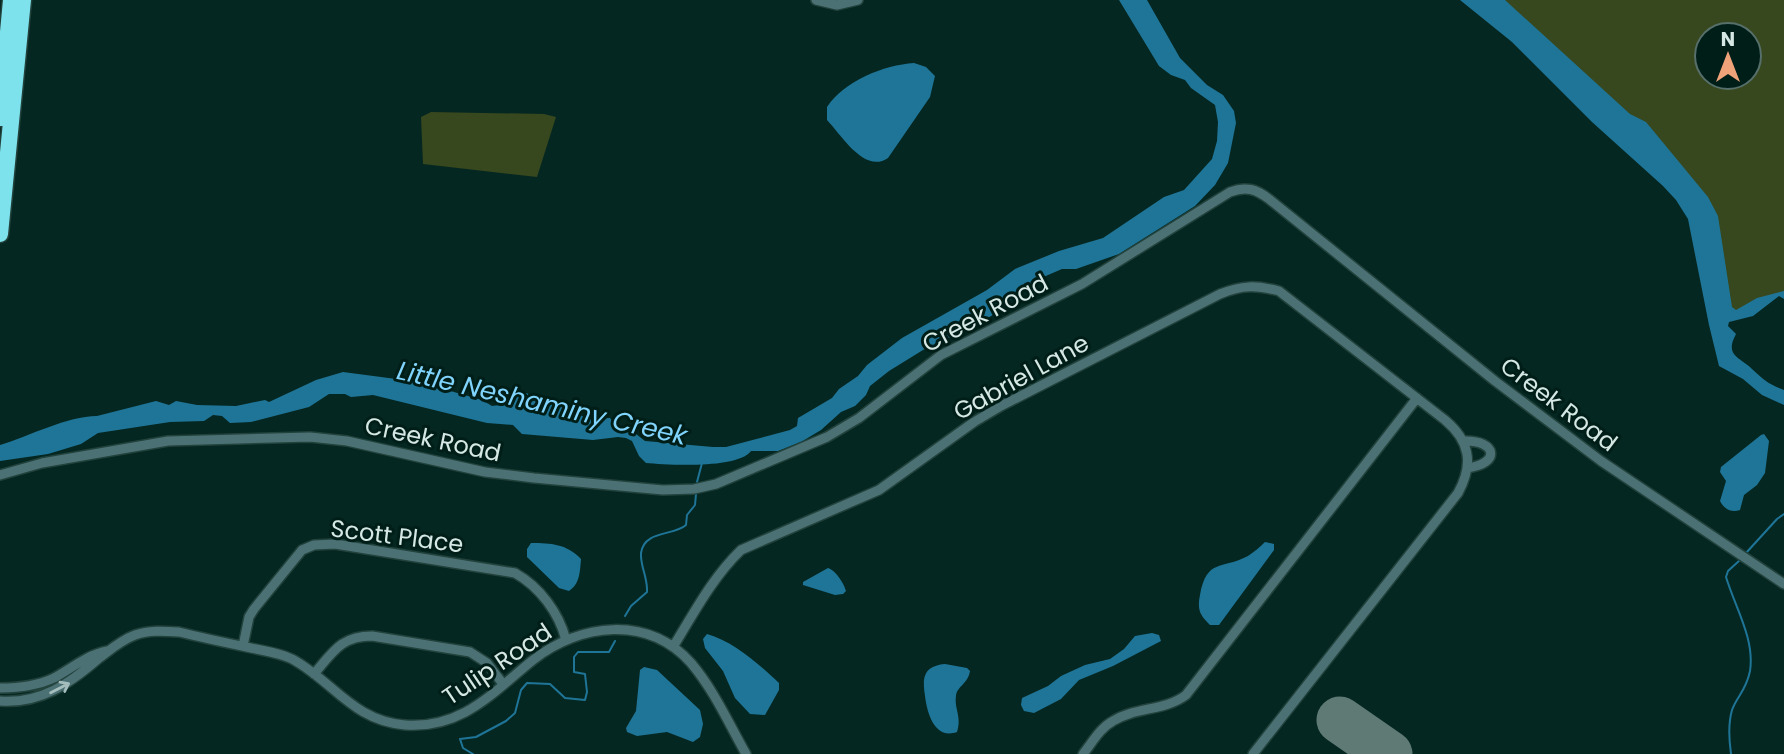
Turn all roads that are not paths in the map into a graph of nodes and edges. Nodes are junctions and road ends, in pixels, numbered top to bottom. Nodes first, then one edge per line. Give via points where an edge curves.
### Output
1 (10, 0) edge
2 (23, 0) edge
3 (816, 0) edge
4 (858, 0) edge
5 (0, 118) edge
6 (0, 234) edge
7 (1417, 398) junction
8 (1464, 441) junction
9 (1467, 468) junction
10 (0, 475) edge
11 (1784, 584) edge
12 (566, 640) junction
13 (243, 646) junction
14 (673, 647) junction
15 (109, 650) junction
16 (314, 674) junction
17 (503, 684) junction
18 (0, 688) edge
19 (0, 701) edge
20 (746, 754) edge
21 (1083, 754) edge
22 (1252, 754) edge

1 - 5 highway
2 - 6 highway
3 - 4 street via 837,5
7 - 8 street, Gabriel Lane
7 - 14 street, Gabriel Lane via 1279,291 1240,286 974,422 879,490 741,550 714,580
7 - 21 street via 1186,695 1112,721
8 - 9 street
8 - 9 street, Gabriel Lane via 1482,442 1490,453 1484,465
9 - 22 street, Gabriel Lane via 1458,493
10 - 11 street, Creek Road via 157,442 310,437 485,472 663,490 701,488 827,437 959,344 1091,278 1230,192 1248,189 1260,192 1601,461
12 - 13 street, Scott Place via 557,615 534,587 515,573 335,544 307,547 296,555 254,609
12 - 14 street, Tulip Road via 588,631 619,629
12 - 17 street, Tulip Road
13 - 15 street, Tulip Road via 162,631 134,635
13 - 16 street, Tulip Road via 291,659
14 - 20 street, Tulip Road via 701,676
15 - 18 street, Tulip Road via 43,682
19 -> 15 street, Tulip Road via 27,700 54,691
16 - 17 street, Tulip Road via 358,711 407,725 441,723 460,716
16 - 17 street via 345,641 372,636 470,652 487,663

